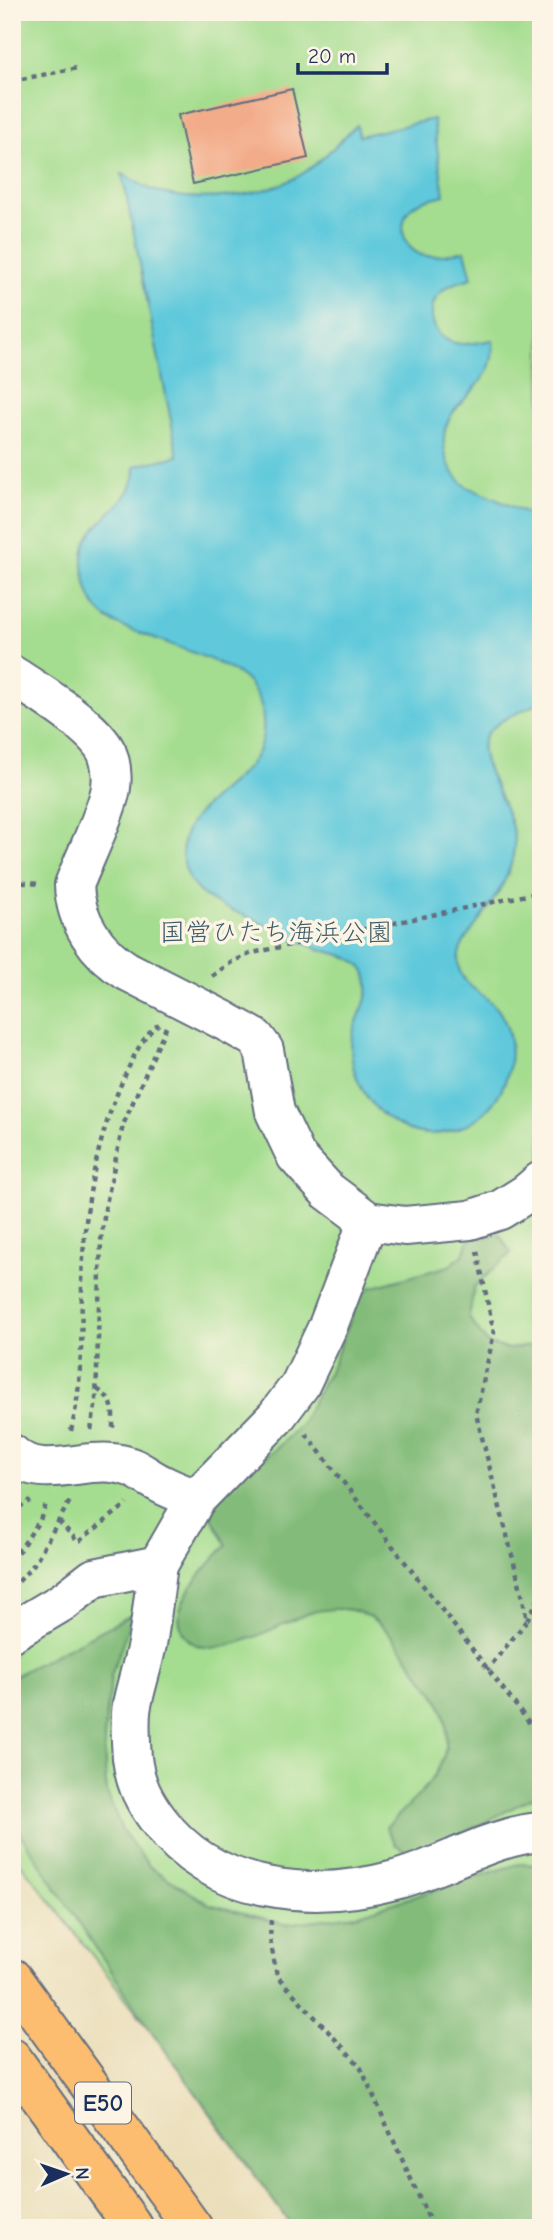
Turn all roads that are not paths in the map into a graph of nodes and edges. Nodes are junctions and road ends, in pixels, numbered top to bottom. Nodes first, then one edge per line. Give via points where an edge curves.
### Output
1 (12, 675) edge
2 (541, 1181) edge
3 (368, 1221) junction
4 (12, 1454) edge
5 (196, 1499) junction
6 (158, 1565) junction
7 (12, 1632) edge
8 (541, 1832) edge
9 (12, 1978) edge
10 (12, 2058) edge
11 (134, 2228) edge
12 (193, 2228) edge

1 - 3 street, bridge via 78,721 107,752 112,783 108,800 74,885 74,897 93,942 127,971 255,1038 264,1050 275,1112 296,1156 328,1191
2 - 3 street via 500,1210 470,1220 405,1226
3 - 5 street via 300,1385
4 - 5 street via 39,1468 86,1462 134,1467
5 - 6 street
6 - 7 street via 94,1578
6 - 8 street via 147,1645 131,1709 132,1759 142,1797 169,1835 206,1865 246,1883 293,1890 346,1890
9 - 12 highway, E50
10 - 11 highway, E50

